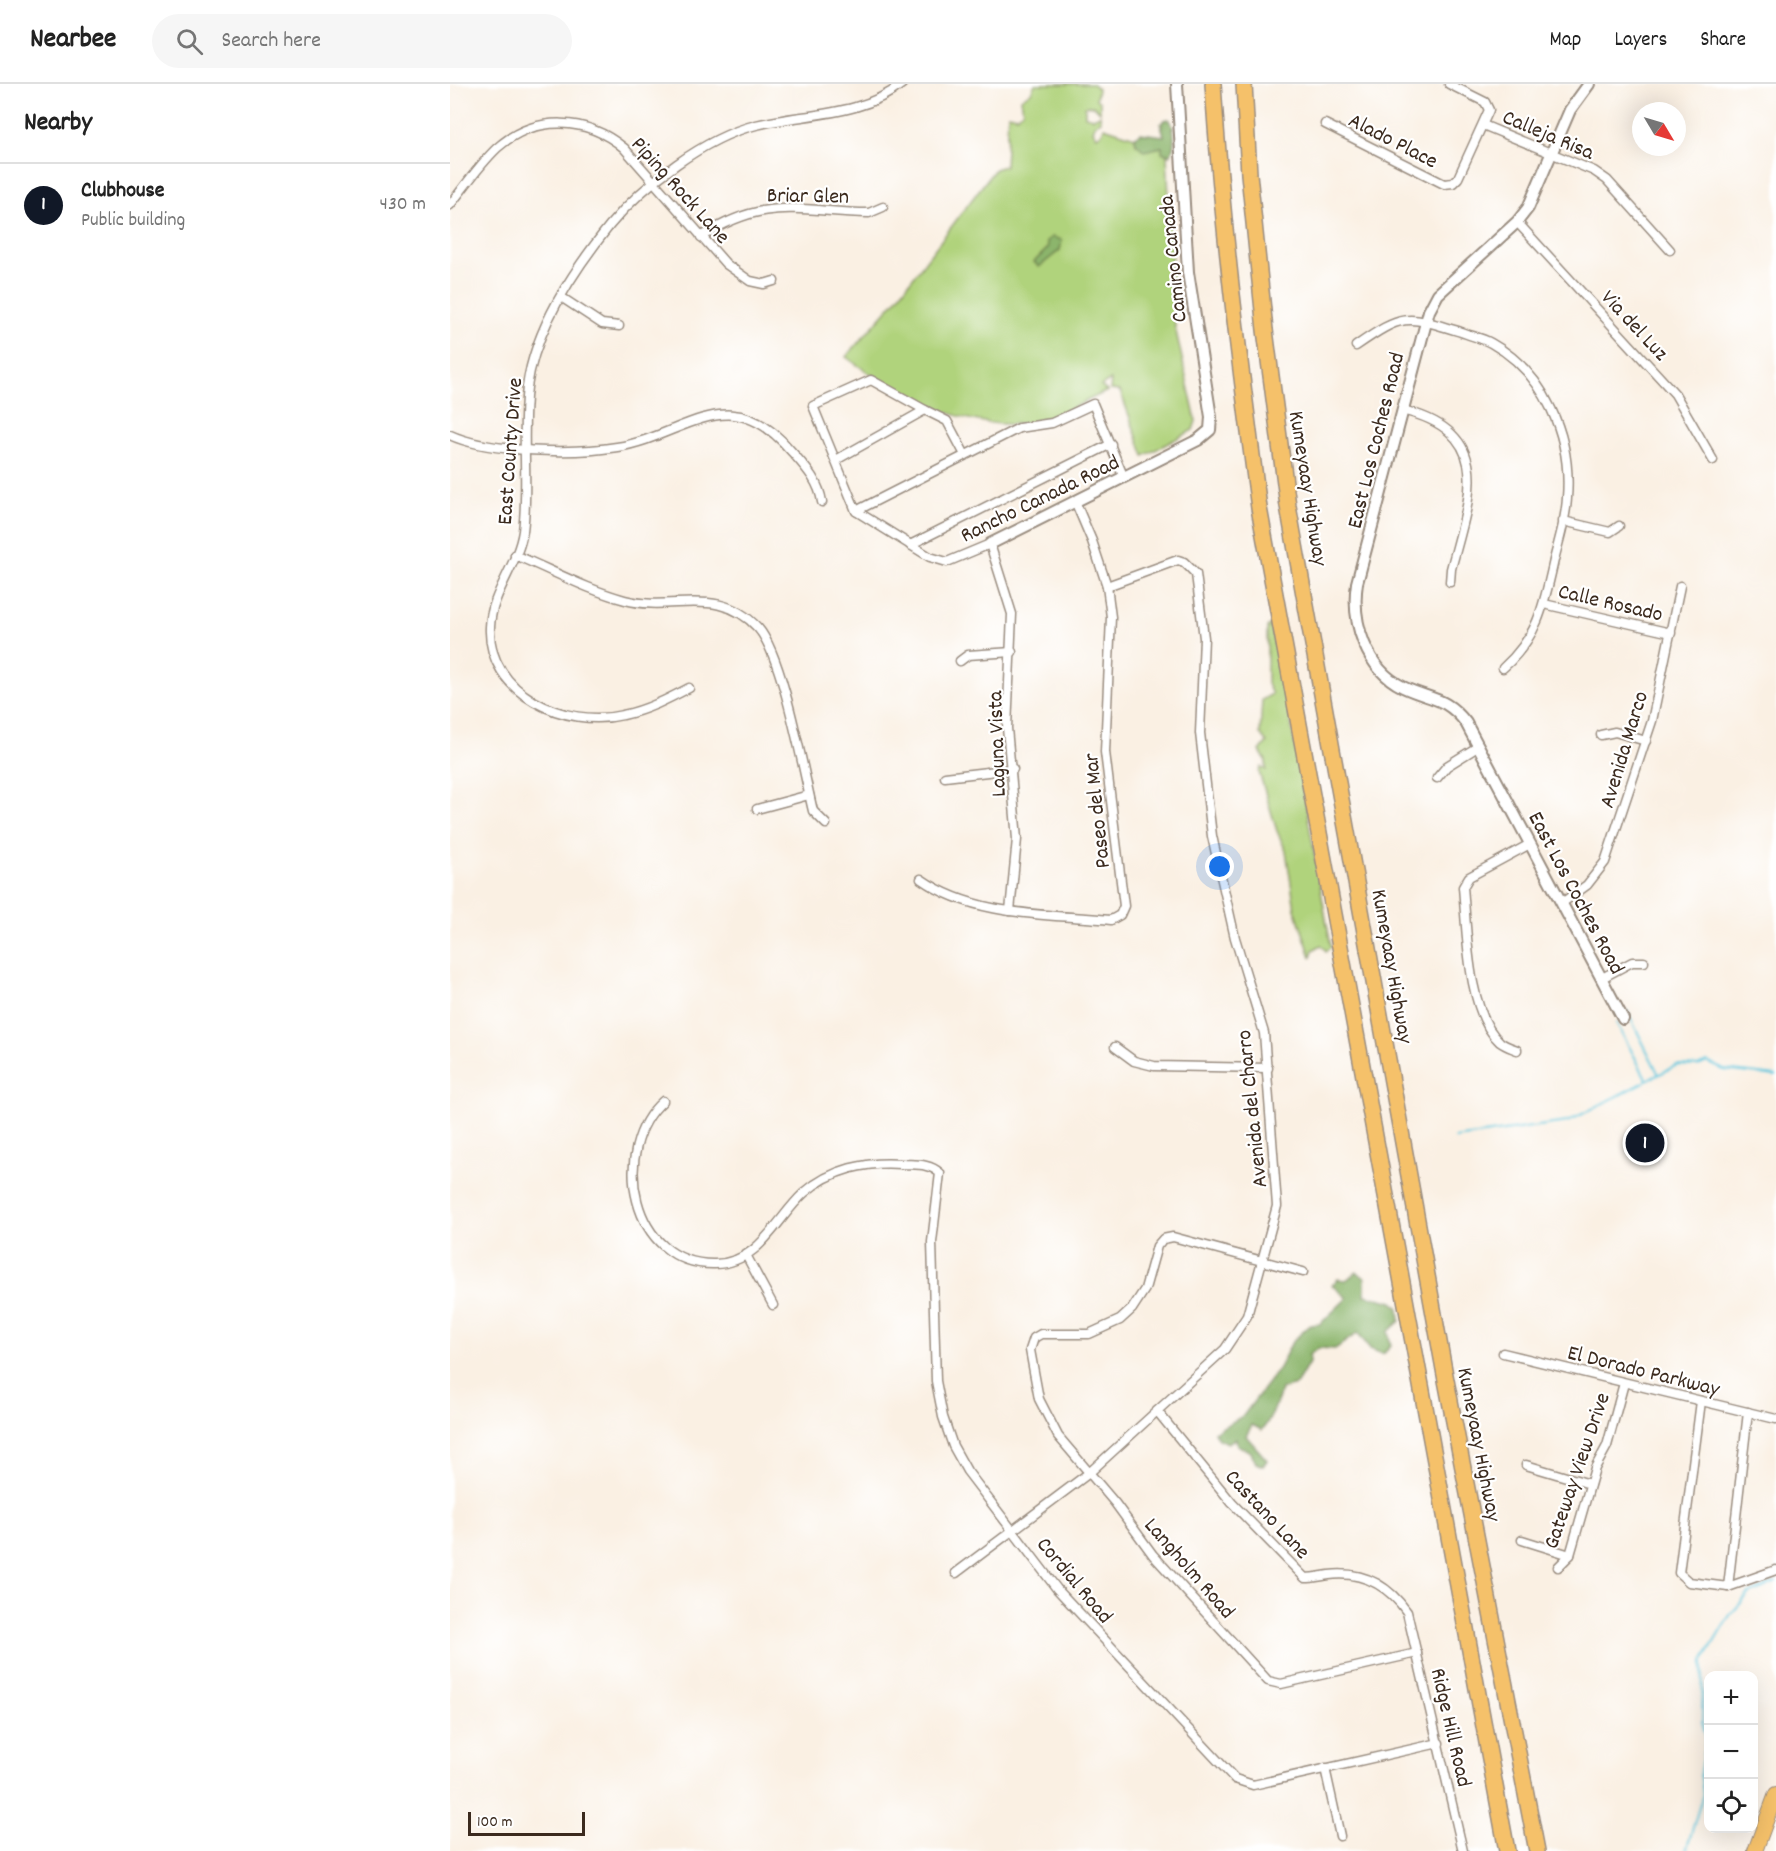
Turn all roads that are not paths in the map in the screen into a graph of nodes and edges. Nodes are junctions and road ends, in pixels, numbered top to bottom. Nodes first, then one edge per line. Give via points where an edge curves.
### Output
1 (902, 84) edge
2 (1177, 84) edge
3 (1213, 84) edge
4 (1244, 84) edge
5 (1449, 84) edge
6 (1589, 84) edge
7 (1325, 124) dead end
8 (1483, 126) junction
9 (1551, 153) junction
10 (654, 184) junction
11 (450, 205) edge
12 (883, 207) dead end
13 (1517, 222) junction
14 (701, 237) junction
15 (1670, 250) dead end
16 (774, 281) dead end
17 (561, 297) junction
18 (1424, 321) junction
19 (619, 326) dead end
20 (1356, 346) dead end
21 (925, 410) junction
22 (1402, 410) junction
23 (1210, 430) joint
24 (450, 435) edge
25 (1111, 444) junction
26 (524, 448) junction
27 (965, 455) junction
28 (836, 460) junction
29 (1713, 460) dead end
30 (1124, 478) junction
31 (1074, 501) junction
32 (822, 502) dead end
33 (856, 511) junction
34 (1563, 521) junction
35 (1619, 526) dead end
36 (990, 544) junction
37 (910, 545) junction
38 (515, 555) junction
39 (1450, 582) dead end
40 (1107, 586) junction
41 (1680, 586) dead end
42 (1544, 604) junction
43 (1671, 633) junction
44 (1012, 652) junction
45 (960, 661) dead end
46 (1503, 668) dead end
47 (689, 688) dead end
48 (1601, 735) dead end
49 (1646, 741) junction
50 (1479, 746) junction
51 (1013, 769) junction
52 (945, 777) dead end
53 (1437, 778) dead end
54 (809, 795) junction
55 (757, 808) dead end
56 (826, 824) dead end
57 (1530, 844) junction
58 (921, 879) dead end
59 (1562, 903) junction
60 (1010, 911) junction
61 (1644, 962) dead end
62 (1602, 978) junction
63 (1623, 1019) dead end
64 (1115, 1047) dead end
65 (1517, 1050) dead end
66 (1268, 1068) junction
67 (663, 1101) dead end
68 (746, 1255) junction
69 (1263, 1260) junction
70 (1303, 1272) dead end
71 (773, 1305) dead end
72 (1503, 1353) dead end
73 (1624, 1383) junction
74 (1701, 1401) junction
75 (1157, 1411) junction
76 (1748, 1412) junction
77 (1776, 1419) edge
78 (1526, 1465) dead end
79 (1089, 1473) junction
80 (1590, 1484) junction
81 (1013, 1532) junction
82 (1522, 1540) dead end
83 (1570, 1555) junction
84 (1558, 1567) dead end
85 (1776, 1570) edge
86 (956, 1572) dead end
87 (1728, 1587) junction
88 (1407, 1612) joint
89 (1417, 1653) junction
90 (1439, 1743) junction
91 (1325, 1768) junction
92 (1776, 1794) edge
93 (1340, 1836) dead end
94 (1463, 1851) edge
95 (1507, 1851) edge
96 (1537, 1851) edge
97 (1755, 1851) edge

1 - 10 street, East County Drive via 857,108 758,124 728,134 689,156
2 - 23 street, Camino Canada via 1188,272
3 - 95 highway via 1237,341 1259,508
4 - 96 highway, Kumeyaay Highway via 1264,319 1288,506 1445,1375
5 - 8 street, Calleja Risa via 1485,102 1489,110
6 - 9 street, East Los Coches Road via 1570,110
7 - 8 street, Alado Place via 1444,184 1458,178
8 - 9 street, Calleja Risa
9 - 13 street, East Los Coches Road via 1533,201
9 - 15 street, Calleja Risa via 1607,180
10 - 11 street, Piping Rock Lane via 624,148 608,136 581,125 552,123 506,140
10 - 14 street, Piping Rock Lane
10 - 17 street, East County Drive via 610,225
12 - 14 street, Briar Glen via 869,213 770,208 734,218
13 - 18 street, East Los Coches Road via 1438,294
13 - 29 street, Via del Luz via 1675,394
14 - 16 street, Piping Rock Lane via 742,276 757,283
17 - 19 street via 602,324
17 - 26 street, East County Drive via 533,359 527,387
18 - 20 street via 1392,321
18 - 22 street, East Los Coches Road
18 - 34 street via 1488,341 1518,363 1541,390 1557,422 1565,458 1567,499
21 - 27 street via 947,421
21 - 28 street
21 - 28 street via 871,380 813,406
22 - 39 street via 1443,427 1457,441 1468,464 1471,492
22 - 50 street, East Los Coches Road via 1357,583 1358,620 1369,654 1380,669 1400,685 1450,705
23 - 30 street, Rancho Canada Road
24 - 26 street via 492,448
25 - 27 street via 1093,404 1052,423 1019,428
25 - 30 street
25 - 37 street
26 - 32 street via 612,448 650,439 695,419 734,416 760,424 780,438 813,478
26 - 38 street, East County Drive via 522,531
27 - 33 street
28 - 33 street
30 - 31 street, Rancho Canada Road
31 - 36 street, Rancho Canada Road
31 - 40 street, Paseo del Mar
33 - 37 street, Rancho Canada Road
34 - 35 street via 1610,532
34 - 42 street
36 - 37 street, Rancho Canada Road via 947,562
36 - 44 street, Laguna Vista via 1011,606
38 - 47 street, East County Drive via 493,606 490,630 494,660 515,690 565,714 594,719 655,706
38 - 54 street via 622,600 664,604 703,601 737,610 759,629 774,657
40 - 60 street, Paseo del Mar via 1112,617 1105,752 1124,906 1120,915 1111,920
40 - 66 street, Avenida del Charro via 1178,561 1196,574 1204,638 1200,733 1212,836 1235,938 1264,1033
41 - 43 street, Avenida Marco
42 - 43 street, Calle Rosado
42 - 46 street via 1530,638
43 - 49 street, Avenida Marco
44 - 45 street via 968,655
44 - 51 street, Laguna Vista via 1007,728
48 - 49 street via 1615,732
49 - 59 street, Avenida Marco via 1605,862 1587,885
50 - 53 street via 1447,766
50 - 57 street, East Los Coches Road
51 - 52 street
51 - 60 street, Laguna Vista via 1017,839
54 - 55 street
54 - 56 street via 813,811
57 - 59 street, East Los Coches Road
57 - 65 street via 1469,877 1463,887 1474,991 1495,1035 1501,1043
58 - 60 street, Paseo del Mar via 970,903
59 - 62 street, East Los Coches Road
61 - 62 street via 1632,962
62 - 63 street, East Los Coches Road
64 - 66 street via 1134,1060 1154,1066
66 - 69 street, Avenida del Charro via 1277,1206
67 - 68 street via 649,1113 636,1151 634,1178 638,1206 647,1229 663,1246 687,1260 715,1264
68 - 71 street
68 - 81 street, Cordial Road via 765,1241 806,1192 847,1169 885,1162 935,1168 940,1173 932,1242 939,1400 953,1446 967,1471
69 - 70 street
69 - 75 street, Avenida del Charro via 1247,1316 1237,1334 1219,1356
69 - 79 street, Langholm Road via 1173,1237 1163,1239 1157,1246 1145,1289 1120,1320 1089,1334 1041,1334 1034,1338 1030,1350 1040,1399 1058,1436
72 - 73 street, El Dorado Parkway
73 - 74 street, El Dorado Parkway
73 - 80 street, Gateway View Drive via 1607,1446
74 - 76 street, El Dorado Parkway
74 - 87 street via 1679,1573 1689,1582
75 - 79 street, Avenida del Charro
75 - 88 street, Castano Lane via 1233,1503 1305,1578 1362,1576 1384,1587
76 - 77 street, El Dorado Parkway
76 - 87 street
78 - 80 street
79 - 81 street, Avenida del Charro
79 - 89 street, Langholm Road via 1153,1555 1268,1681 1281,1684
80 - 83 street, Gateway View Drive
81 - 86 street, Avenida del Charro
81 - 91 street, Cordial Road via 1057,1589 1234,1779 1253,1785
82 - 83 street
83 - 84 street, Gateway View Drive
85 - 87 street
88 - 89 street, Ridge Hill Road
89 - 90 street, Ridge Hill Road
90 - 91 street, Cordial Road
90 - 94 street, Ridge Hill Road
91 - 93 street
92 - 97 main road

